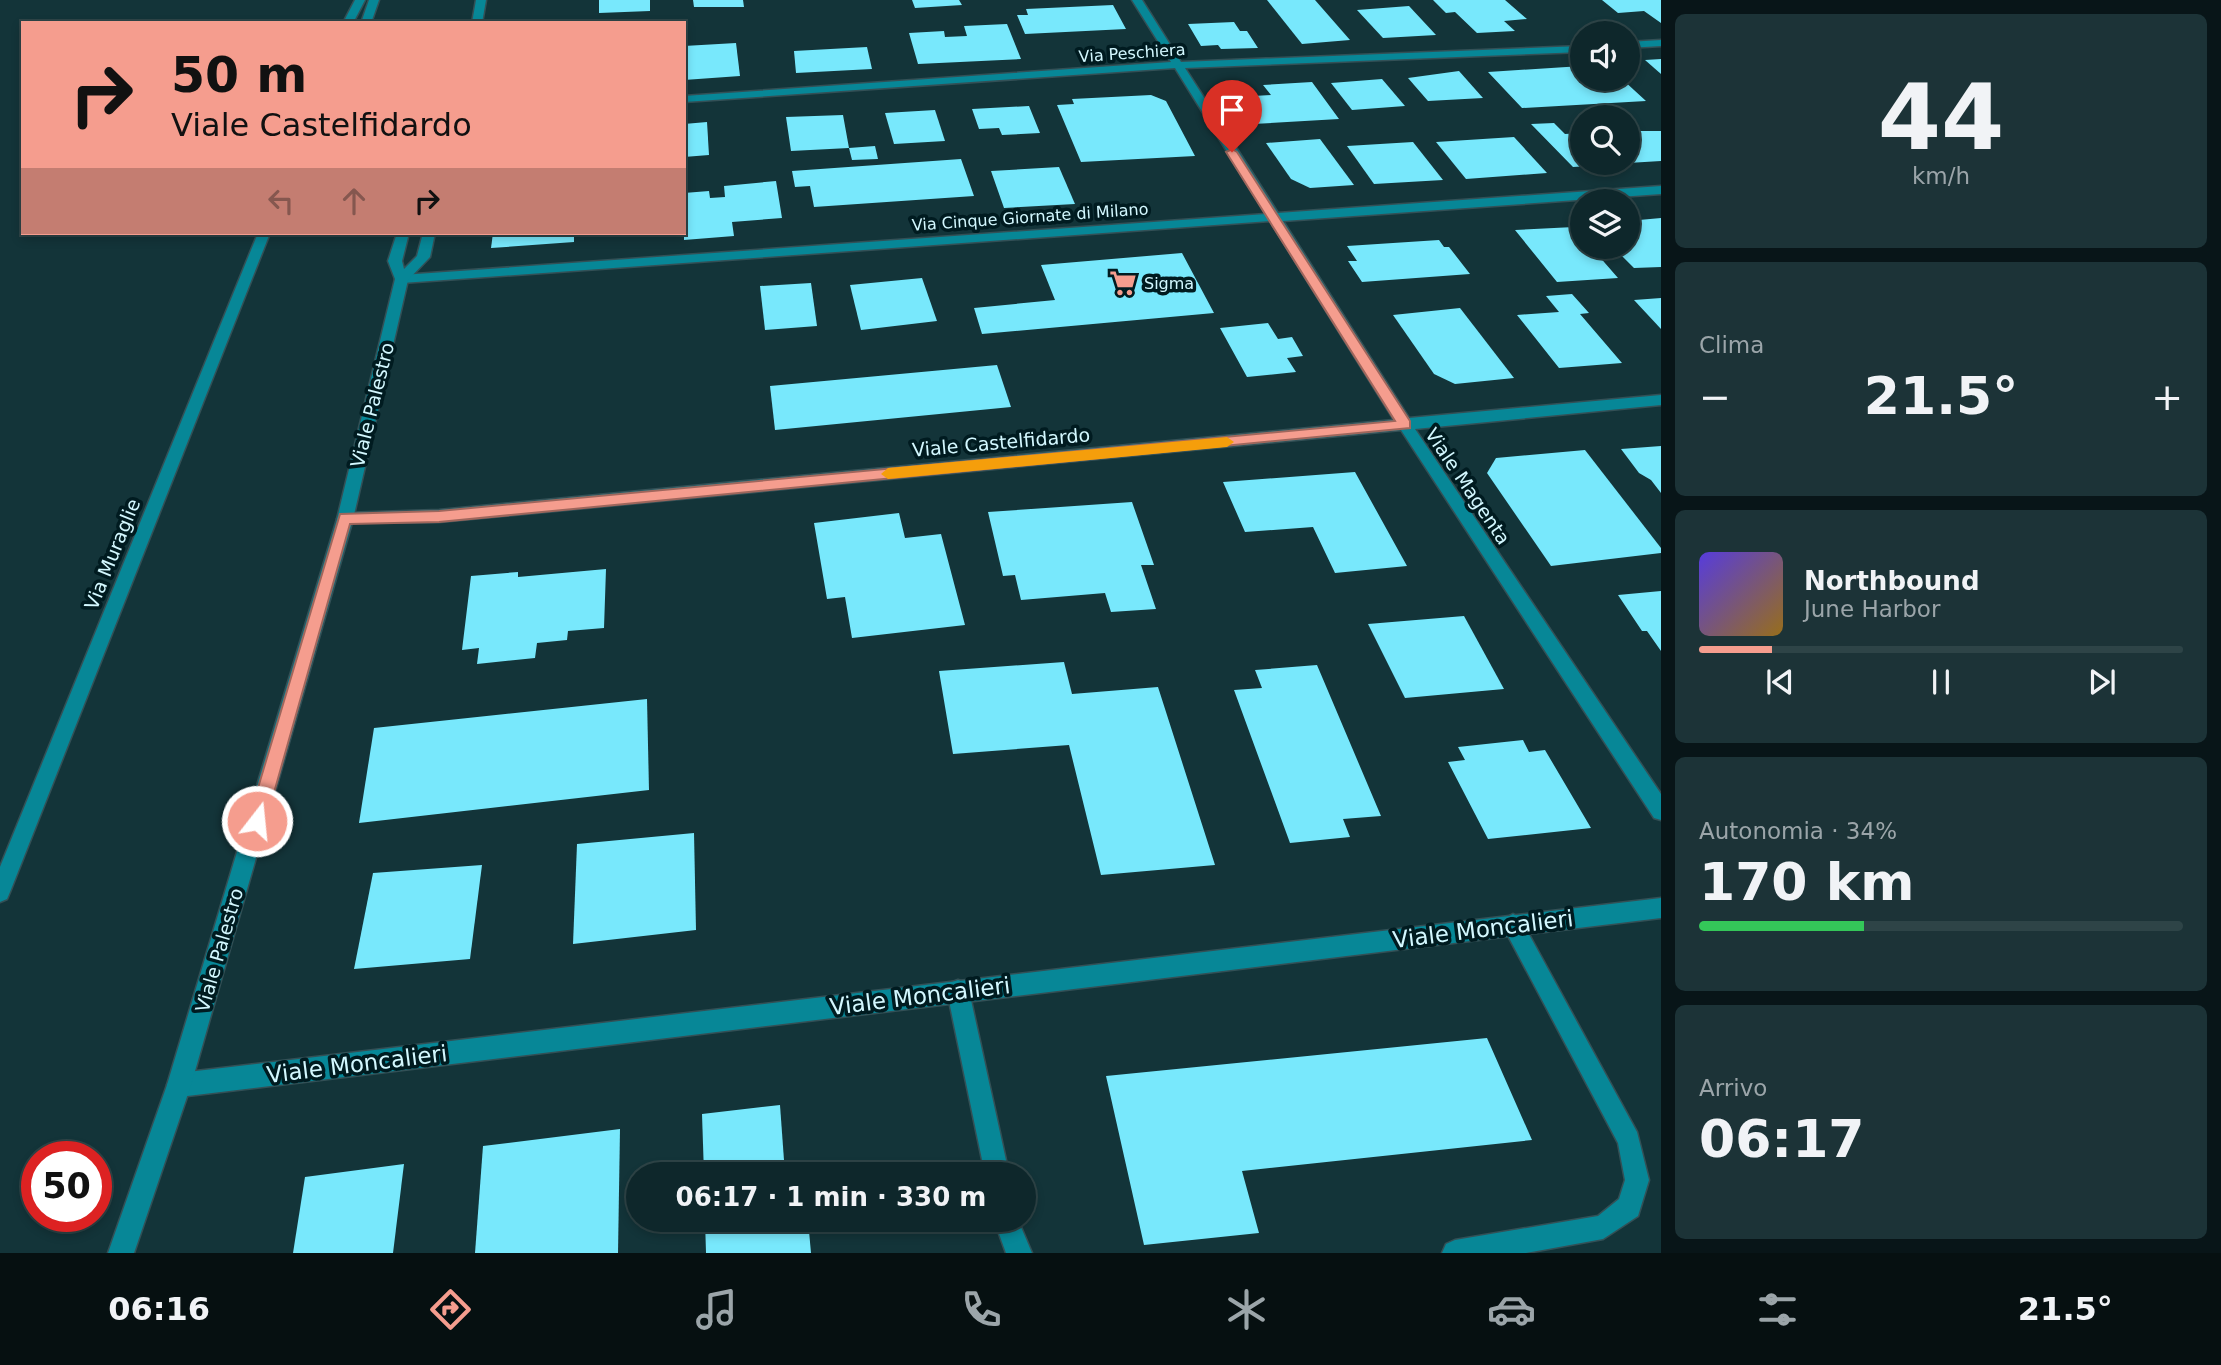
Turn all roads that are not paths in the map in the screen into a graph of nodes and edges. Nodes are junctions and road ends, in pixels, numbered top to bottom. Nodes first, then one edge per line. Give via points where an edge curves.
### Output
1 (360, 0) edge
2 (374, 0) edge
3 (481, 0) edge
4 (1137, 0) edge
5 (351, 21) edge
6 (367, 21) edge
7 (477, 21) edge
8 (1661, 43) edge
9 (1640, 44) edge
10 (1570, 49) edge
11 (1177, 65) junction
12 (686, 99) edge
13 (1661, 190) edge
14 (1273, 217) junction
15 (263, 235) edge
16 (402, 235) edge
17 (428, 235) edge
18 (402, 279) junction
19 (1661, 400) edge
20 (1405, 425) junction
21 (345, 519) junction
22 (1661, 811) edge
23 (0, 892) edge
24 (1661, 908) edge
25 (1513, 925) junction
26 (958, 991) junction
27 (179, 1085) junction
28 (994, 1162) edge
29 (1011, 1232) edge
30 (121, 1253) edge
31 (1019, 1253) edge
32 (1455, 1253) edge

1 - 5 street
2 - 6 street
3 - 7 street
4 - 11 street, Viale Magenta
8 - 9 street
10 - 11 street, Via Peschiera
11 - 12 street, Via Peschiera
11 - 14 street, Viale Magenta
13 - 14 street, Via Cinque Giornate di Milano
14 - 18 street, Via Cinque Giornate di Milano
14 - 20 street, Viale Magenta
15 - 23 street, Via Muraglie
16 - 18 street, Viale Palestro via 395,261
17 - 18 street, Viale Palestro via 423,257
18 - 21 street, Viale Palestro
19 - 20 street, Viale Castelfidardo
20 - 21 street, Viale Castelfidardo via 439,516
20 - 22 street, Viale Magenta
21 - 27 street, Viale Palestro
24 - 25 street, Viale Moncalieri
25 - 26 street, Viale Moncalieri
25 - 32 street via 1629,1140 1637,1180 1629,1207 1603,1227
26 - 27 street, Viale Moncalieri
26 - 28 street
27 - 30 street, Viale Palestro
29 - 31 street

